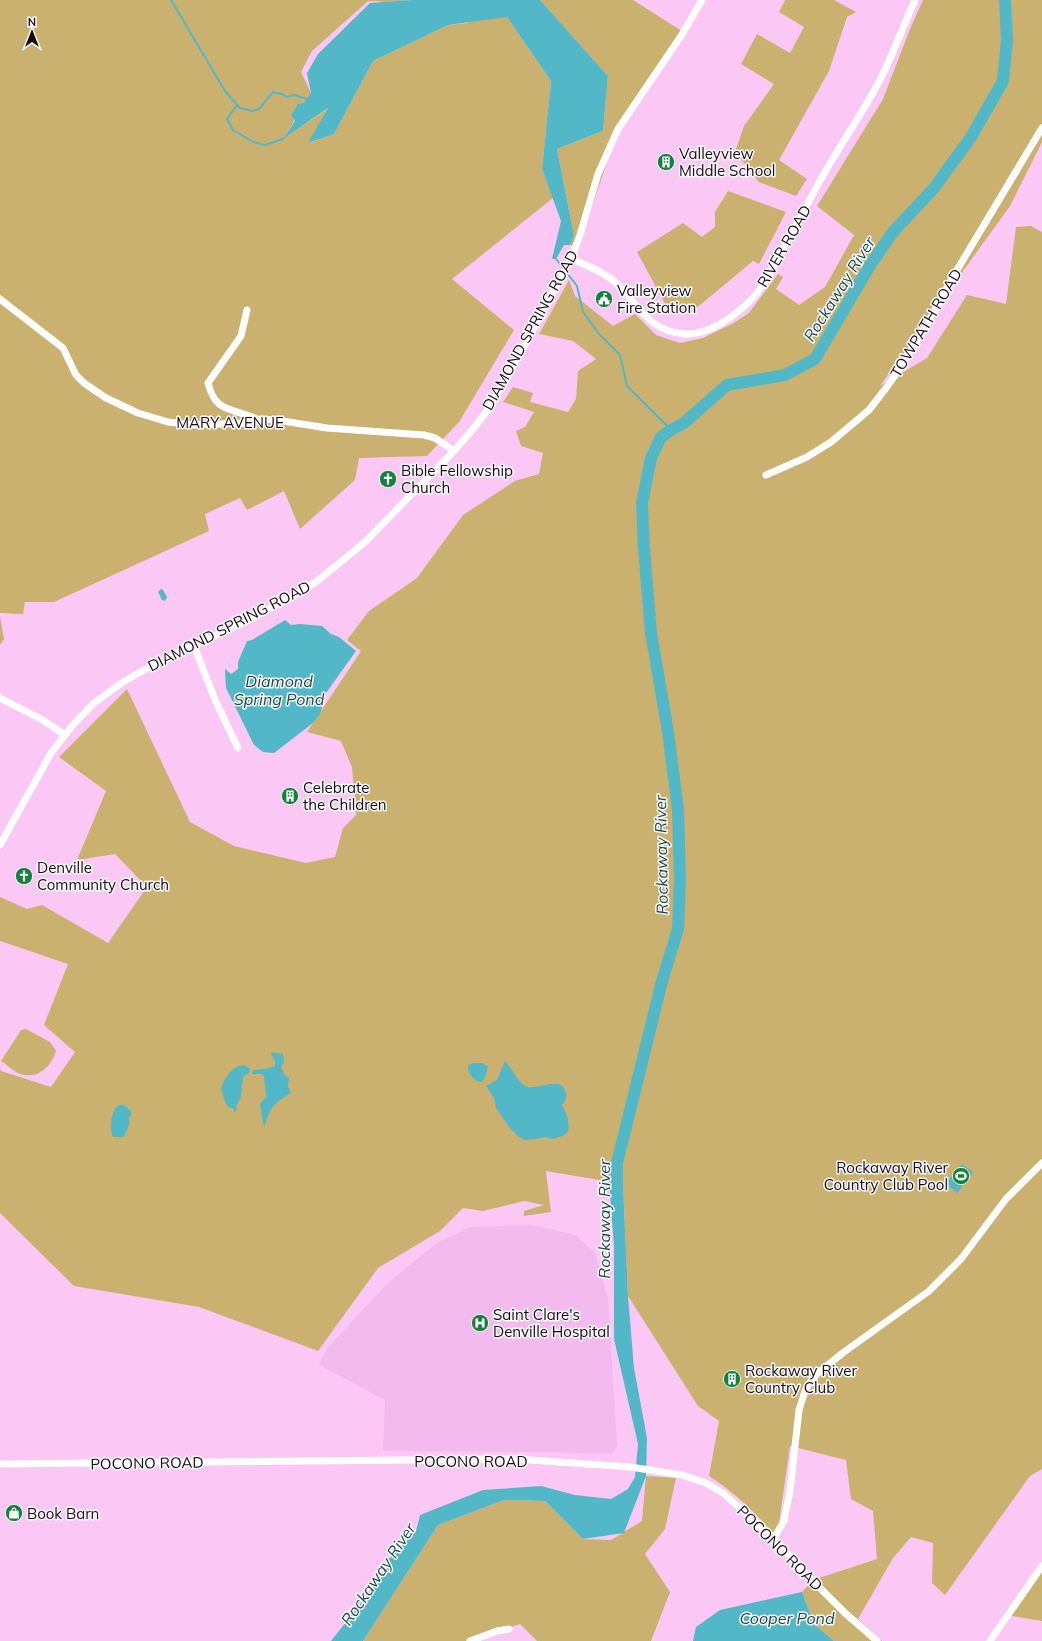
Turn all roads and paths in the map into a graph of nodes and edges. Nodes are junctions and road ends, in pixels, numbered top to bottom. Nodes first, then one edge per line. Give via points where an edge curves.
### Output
1 (702, 0) edge
2 (915, 0) edge
3 (1042, 128) edge
4 (571, 260) junction
5 (0, 299) edge
6 (247, 310) dead end
7 (257, 419) junction
8 (454, 451) junction
9 (766, 475) dead end
10 (194, 646) junction
11 (0, 698) edge
12 (65, 735) junction
13 (238, 748) dead end
14 (0, 845) edge
15 (1042, 1163) edge
16 (0, 1464) edge
17 (774, 1538) junction
18 (1042, 1566) edge
19 (509, 1629) dead end
20 (470, 1641) edge
21 (877, 1641) edge
22 (990, 1641) edge

1 - 4 street, DIAMOND SPRING ROAD via 681,36 618,129 598,174
2 - 4 street, RIVER ROAD via 879,82 831,161 772,269 748,303 733,315 719,325 699,332 685,334 668,331 644,315 608,277
3 - 9 street, TOWPATH ROAD via 929,321 897,373 869,410 831,442 807,457
4 - 8 street, DIAMOND SPRING ROAD via 493,401
5 - 7 street, MARY AVENUE via 63,348 76,375 84,384 138,413 168,422 194,425 247,423
6 - 7 street via 241,336 208,383 217,403
7 - 8 street, MARY AVENUE via 327,428 424,435 435,438
8 - 10 street, DIAMOND SPRING ROAD via 364,543 316,582
10 - 12 street, DIAMOND SPRING ROAD via 120,684 93,704
10 - 13 street
11 - 12 street via 41,719
12 - 14 street, DIAMOND SPRING ROAD via 51,753
15 - 17 street via 1006,1199 962,1260 929,1291 844,1352 811,1381 799,1410 790,1492 784,1521
16 - 17 street, POCONO ROAD via 516,1459 630,1467 692,1477 717,1489
17 - 21 street, POCONO ROAD via 844,1613
18 - 22 street
19 - 20 street

